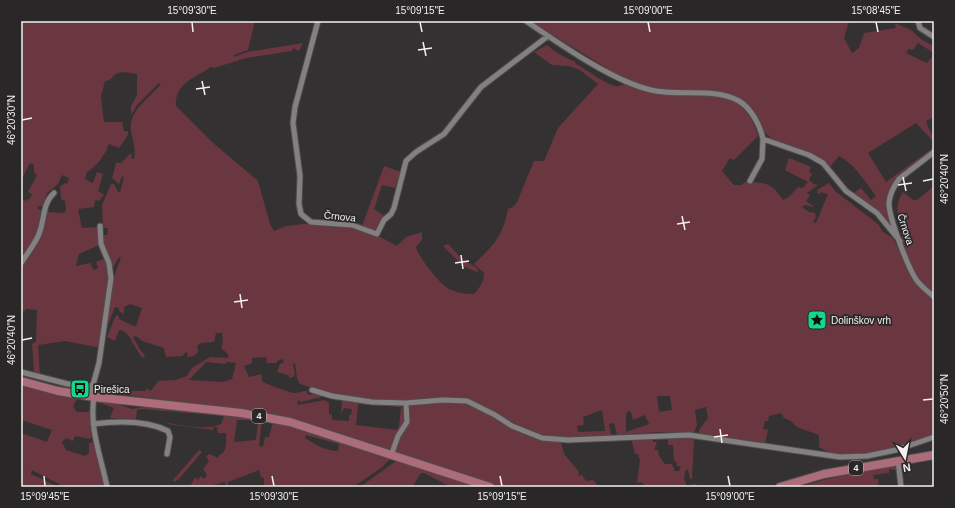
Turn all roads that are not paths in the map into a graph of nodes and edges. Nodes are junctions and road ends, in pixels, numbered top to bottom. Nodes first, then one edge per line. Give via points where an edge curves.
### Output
1 (318, 21) edge
2 (526, 21) edge
3 (918, 21) edge
4 (548, 36) junction
5 (934, 37) edge
6 (763, 139) junction
7 (934, 152) edge
8 (750, 181) dead end
9 (54, 193) dead end
10 (100, 226) dead end
11 (900, 241) junction
12 (21, 263) edge
13 (934, 297) edge
14 (21, 372) edge
15 (21, 381) edge
16 (92, 386) junction
17 (312, 390) dead end
18 (92, 396) junction
19 (406, 403) junction
20 (93, 424) junction
21 (934, 436) edge
22 (167, 454) dead end
23 (934, 455) edge
24 (391, 456) junction
25 (898, 460) junction
26 (107, 487) edge
27 (490, 487) edge
28 (780, 487) edge
29 (900, 487) edge

1 - 4 street, Črnova via 294,106 293,123 300,176 301,214 311,222 352,225 377,234 384,220 392,214 406,161 444,134 481,87
2 - 4 street
3 - 5 street via 920,28
4 - 6 street via 610,74 636,86 672,94 716,95 740,102 753,116
6 - 8 street via 762,159
6 - 11 street via 822,163 846,191 877,213
7 - 11 street, Črnova via 899,179 890,196 891,216
9 - 12 street via 47,198 39,234
10 - 16 street via 101,244 109,263 111,278 99,362
11 - 13 street, Črnova via 916,279
14 - 16 street via 68,384
15 - 18 main road, 4 via 58,391
16 - 18 street
17 - 19 street via 372,402
18 - 20 street
18 - 24 main road, 4 via 241,413 290,422
19 - 21 street via 467,401 530,435 568,440 689,435 840,457 867,456 896,450
19 - 24 street via 407,422 398,436
20 - 22 street via 110,422 160,427 168,431 170,437
20 - 26 street via 94,440 100,454
23 - 25 main road, 4
24 - 27 main road, 4
25 - 28 main road, 4 via 824,474
25 - 29 street

